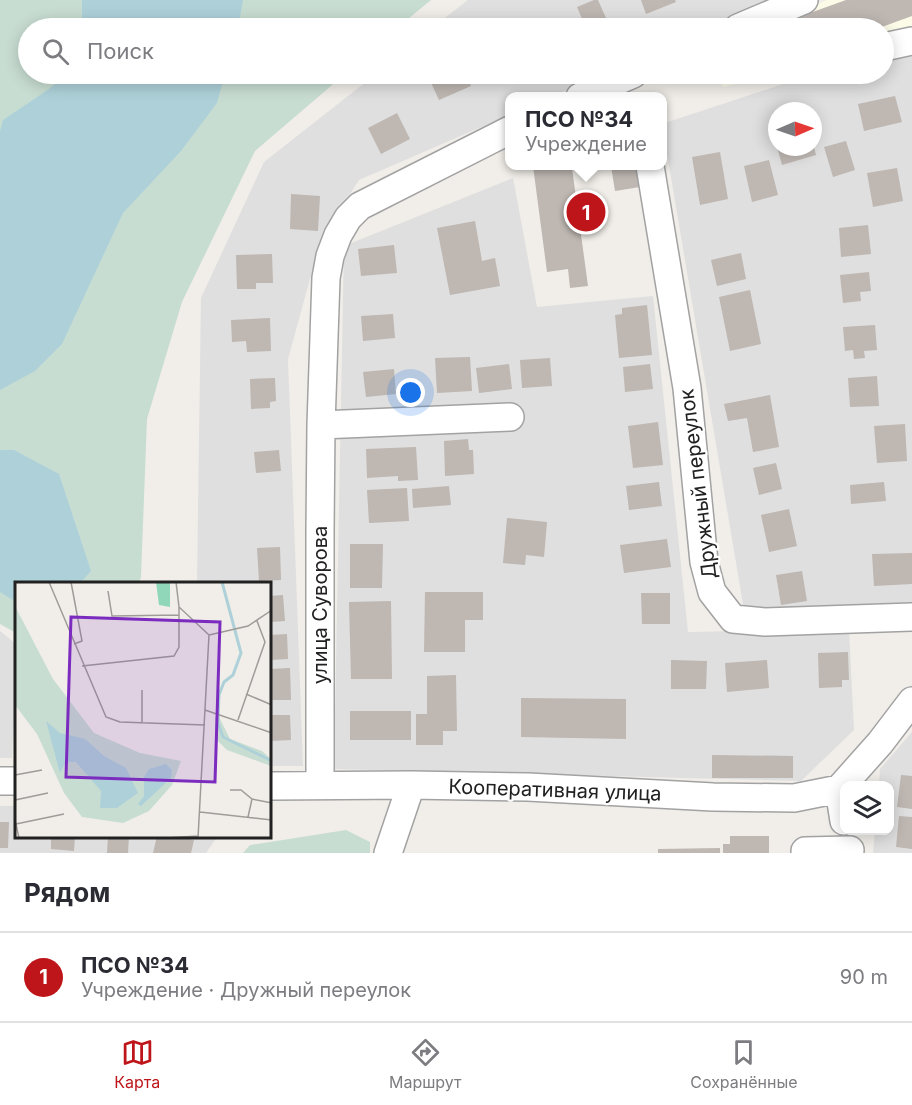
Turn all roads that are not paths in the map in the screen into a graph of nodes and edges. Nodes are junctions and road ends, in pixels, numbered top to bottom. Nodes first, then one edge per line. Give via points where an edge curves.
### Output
1 (804, 0) edge
2 (769, 18) edge
3 (912, 41) edge
4 (894, 45) edge
5 (609, 84) edge
6 (590, 92) edge
7 (505, 132) edge
8 (652, 170) edge
9 (510, 417) dead end
10 (321, 425) junction
11 (912, 617) edge
12 (912, 702) edge
13 (320, 785) junction
14 (411, 785) junction
15 (272, 786) edge
16 (838, 789) junction
17 (840, 800) edge
18 (849, 845) edge
19 (390, 848) edge
20 (805, 851) dead end

1 - 2 street
3 - 4 street
5 - 6 street
7 - 10 street, улица Суворова via 374,198 348,218 330,256 326,278
8 - 11 street, Дружный переулок via 687,388 704,562 712,592 733,619 765,622
9 - 10 street
10 - 13 street, улица Суворова
12 - 16 street
13 - 14 street, Кооперативная улица
13 - 15 street, Кооперативная улица
14 - 16 street, Кооперативная улица via 794,798
14 - 19 street
16 - 17 street
18 - 20 street

